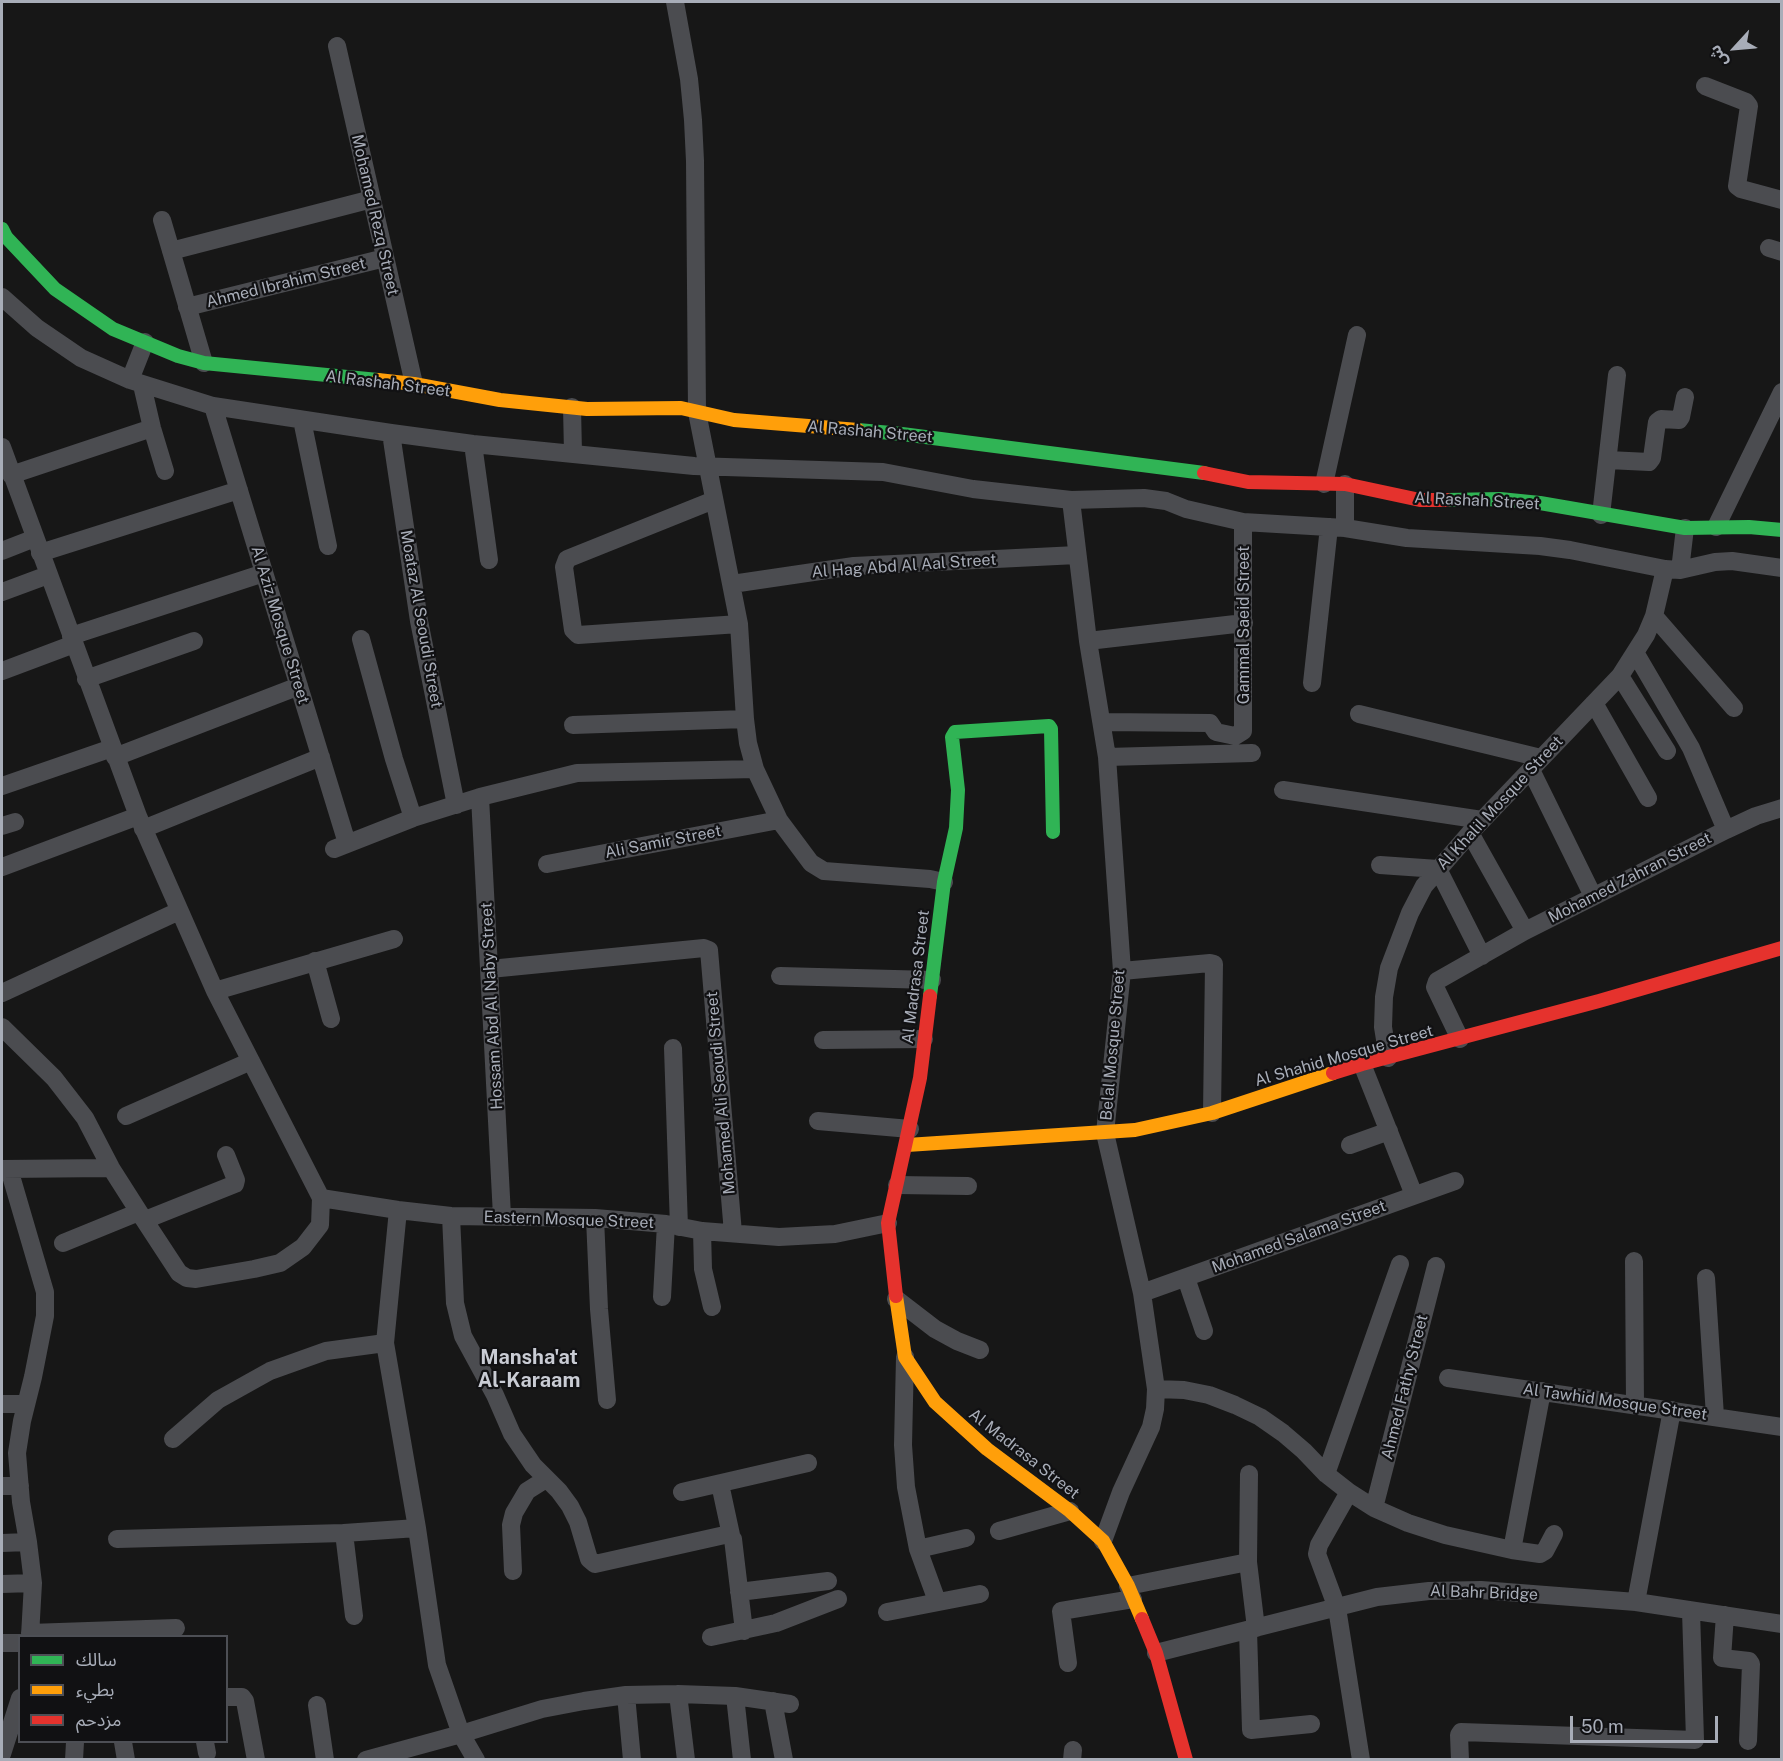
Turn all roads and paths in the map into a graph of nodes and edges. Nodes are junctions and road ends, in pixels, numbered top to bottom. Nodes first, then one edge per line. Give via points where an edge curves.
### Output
1 (675, 2) edge
2 (337, 46) dead end
3 (1705, 86) dead end
4 (372, 200) junction
5 (1782, 200) edge
6 (162, 220) dead end
7 (2, 229) edge
8 (171, 251) junction
9 (385, 258) junction
10 (2, 297) edge
11 (188, 307) junction
12 (1358, 335) dead end
13 (143, 348) junction
14 (204, 363) junction
15 (1617, 375) dead end
16 (135, 379) junction
17 (414, 384) junction
18 (1782, 392) edge
19 (1685, 397) dead end
20 (213, 406) junction
21 (571, 414) junction
22 (698, 418) junction
23 (302, 420) junction
24 (152, 428) junction
25 (391, 433) junction
26 (473, 444) junction
27 (572, 447) junction
28 (1608, 460) junction
29 (5, 461) edge
30 (706, 461) junction
31 (165, 471) dead end
32 (1324, 484) junction
33 (1345, 489) junction
34 (239, 490) junction
35 (714, 500) junction
36 (1071, 500) junction
37 (1601, 514) junction
38 (1243, 522) junction
39 (1340, 524) junction
40 (1716, 527) junction
41 (1782, 530) edge
42 (1684, 534) junction
43 (38, 545) junction
44 (328, 546) dead end
45 (2, 551) edge
46 (1077, 555) junction
47 (489, 560) dead end
48 (1676, 566) junction
49 (1782, 568) edge
50 (264, 573) junction
51 (48, 575) junction
52 (732, 584) junction
53 (2, 592) edge
54 (1654, 615) junction
55 (1244, 623) junction
56 (739, 624) junction
57 (362, 639) dead end
58 (72, 640) junction
59 (194, 641) dead end
60 (1088, 641) junction
61 (1636, 654) junction
62 (2, 671) edge
63 (1620, 676) junction
64 (86, 680) junction
65 (1312, 683) dead end
66 (299, 686) junction
67 (1594, 703) junction
68 (1734, 708) dead end
69 (1359, 714) dead end
70 (745, 719) junction
71 (1102, 722) junction
72 (573, 725) dead end
73 (1667, 751) dead end
74 (113, 752) junction
75 (1252, 753) dead end
76 (321, 757) junction
77 (1107, 757) junction
78 (1536, 764) junction
79 (755, 769) junction
80 (2, 786) edge
81 (1283, 790) dead end
82 (480, 797) junction
83 (1648, 798) dead end
84 (456, 805) junction
85 (1782, 808) edge
86 (413, 818) junction
87 (779, 820) junction
88 (141, 822) junction
89 (1476, 827) junction
90 (1726, 831) junction
91 (1053, 832) dead end
92 (547, 864) dead end
93 (1380, 865) dead end
94 (2, 867) edge
95 (1438, 869) junction
96 (945, 882) junction
97 (1593, 896) junction
98 (179, 911) junction
99 (1525, 931) junction
100 (394, 939) dead end
101 (1782, 948) edge
102 (1482, 956) junction
103 (315, 961) junction
104 (490, 969) junction
105 (1122, 971) junction
106 (780, 976) dead end
107 (932, 980) junction
108 (215, 991) junction
109 (2, 993) edge
110 (331, 1019) dead end
111 (2, 1027) edge
112 (924, 1039) junction
113 (1460, 1039) junction
114 (823, 1040) dead end
115 (674, 1048) dead end
116 (1388, 1058) junction
117 (251, 1061) junction
118 (1362, 1064) junction
119 (1212, 1113) junction
120 (126, 1116) dead end
121 (818, 1121) dead end
122 (1389, 1131) junction
123 (1105, 1133) junction
124 (908, 1137) junction
125 (1350, 1145) dead end
126 (226, 1155) dead end
127 (111, 1168) junction
128 (5, 1169) edge
129 (1455, 1181) dead end
130 (897, 1185) junction
131 (968, 1186) dead end
132 (1414, 1195) junction
133 (321, 1198) junction
134 (398, 1210) junction
135 (142, 1216) junction
136 (451, 1216) junction
137 (502, 1216) junction
138 (595, 1218) junction
139 (888, 1223) junction
140 (672, 1225) junction
141 (702, 1231) junction
142 (733, 1233) junction
143 (63, 1243) dead end
144 (1634, 1261) dead end
145 (1400, 1264) dead end
146 (1436, 1266) dead end
147 (1186, 1278) junction
148 (1706, 1278) dead end
149 (1142, 1293) junction
150 (662, 1297) dead end
151 (896, 1299) junction
152 (712, 1306) dead end
153 (1204, 1331) dead end
154 (385, 1343) junction
155 (980, 1350) dead end
156 (905, 1357) junction
157 (1448, 1378) dead end
158 (1156, 1389) junction
159 (1542, 1392) junction
160 (607, 1400) dead end
161 (2, 1404) edge
162 (26, 1404) junction
163 (1635, 1405) junction
164 (1672, 1410) junction
165 (1715, 1416) junction
166 (1782, 1427) edge
167 (173, 1439) dead end
168 (808, 1463) dead end
169 (1249, 1474) dead end
170 (1326, 1474) junction
171 (546, 1479) junction
172 (720, 1484) junction
173 (10, 1486) edge
174 (682, 1492) dead end
175 (1349, 1492) junction
176 (1374, 1508) junction
177 (1070, 1511) junction
178 (417, 1528) junction
179 (999, 1531) dead end
180 (344, 1533) junction
181 (1554, 1534) dead end
182 (731, 1535) junction
183 (966, 1538) dead end
184 (117, 1539) dead end
185 (1103, 1541) junction
186 (28, 1542) junction
187 (2, 1543) edge
188 (918, 1549) junction
189 (1512, 1550) junction
190 (1248, 1562) junction
191 (513, 1571) dead end
192 (828, 1581) dead end
193 (33, 1583) junction
194 (2, 1584) edge
195 (739, 1592) junction
196 (1130, 1593) junction
197 (980, 1594) dead end
198 (838, 1599) dead end
199 (937, 1601) junction
200 (1636, 1602) junction
201 (1337, 1608) junction
202 (1691, 1611) junction
203 (886, 1612) dead end
204 (1725, 1615) junction
205 (354, 1616) dead end
206 (1782, 1624) edge
207 (176, 1628) dead end
208 (1252, 1629) junction
209 (744, 1631) junction
210 (27, 1635) edge
211 (72, 1635) edge
212 (711, 1637) dead end
213 (18, 1640) edge
214 (2, 1643) edge
215 (1156, 1653) junction
216 (1068, 1663) dead end
217 (678, 1694) junction
218 (626, 1695) junction
219 (735, 1696) junction
220 (233, 1697) edge
221 (18, 1704) edge
222 (317, 1705) dead end
223 (1311, 1724) dead end
224 (461, 1734) junction
225 (1748, 1742) dead end
226 (75, 1743) edge
227 (123, 1743) edge
228 (2, 1752) edge
229 (74, 1760) edge
230 (126, 1760) edge
231 (256, 1760) edge
232 (325, 1760) edge
233 (366, 1760) edge
234 (476, 1760) edge
235 (632, 1760) edge
236 (686, 1760) edge
237 (742, 1760) edge
238 (784, 1760) edge
239 (1186, 1760) edge
240 (1361, 1760) edge
241 (1460, 1760) edge

1 - 22 street via 693,120
2 - 4 street, Mohamed Rezq Street
3 - 5 street via 1749,106 1737,186
4 - 8 street
4 - 9 street, Mohamed Rezq Street
6 - 8 street
7 - 13 street, Al Rashah Street via 55,289
8 - 11 street
9 - 11 street, Ahmed Ibrahim Street
9 - 17 street, Mohamed Rezq Street
10 - 16 street via 37,328 81,358
11 - 14 street
12 - 32 street
13 - 14 street, Al Rashah Street
13 - 16 street
14 - 17 street, Al Rashah Street
15 - 28 street
16 - 20 street
16 - 24 street
17 - 21 street, Al Rashah Street
18 - 40 street
19 - 28 street via 1678,420 1657,422 1649,462
20 - 23 street
20 - 34 street, Al Aziz Mosque Street
21 - 22 street, Al Rashah Street via 663,407
21 - 27 street
22 - 30 street
22 - 32 street, Al Rashah Street via 921,436 1182,469 1248,482
23 - 25 street
23 - 44 street
24 - 29 street
24 - 31 street
25 - 26 street
25 - 84 street, Moataz Al Seoudi Street via 419,621
26 - 27 street
26 - 47 street
27 - 30 street
28 - 37 street
29 - 43 street
30 - 35 street
30 - 36 street via 883,472 973,489
32 - 33 street, Al Rashah Street
33 - 37 street, Al Rashah Street via 1420,500 1510,500
33 - 39 street
34 - 43 street
34 - 50 street, Al Aziz Mosque Street
35 - 52 street
35 - 56 street via 567,559 564,564 573,630 578,635
36 - 38 street via 1144,498
36 - 46 street, Belal Mosque Street
37 - 42 street, Al Rashah Street
38 - 39 street
38 - 55 street, Gammal Saeid Street
39 - 48 street via 1407,538 1560,549
39 - 65 street
40 - 41 street, Al Rashah Street
40 - 42 street, Al Rashah Street
42 - 48 street, Al Khalil Mosque Street
43 - 45 street
43 - 51 street
46 - 52 street, Al Hag Abd Al Aal Street via 854,566
46 - 60 street, Belal Mosque Street
48 - 49 street via 1732,561
48 - 54 street, Al Khalil Mosque Street
50 - 58 street
50 - 66 street, Al Aziz Mosque Street
51 - 53 street
51 - 58 street
52 - 56 street
54 - 61 street, Al Khalil Mosque Street
54 - 68 street
55 - 60 street
55 - 71 street, Gammal Saeid Street via 1241,734 1216,732 1210,723
56 - 70 street
57 - 86 street
58 - 62 street
58 - 64 street
59 - 64 street
60 - 71 street, Belal Mosque Street
61 - 63 street, Al Khalil Mosque Street
61 - 90 street via 1691,748
63 - 67 street, Al Khalil Mosque Street
63 - 73 street
64 - 74 street
66 - 74 street
66 - 76 street, Al Aziz Mosque Street
67 - 78 street, Al Khalil Mosque Street
67 - 83 street
69 - 78 street
70 - 72 street
70 - 79 street
71 - 77 street, Belal Mosque Street
74 - 80 street
74 - 88 street
75 - 77 street
76 - 86 street, Al Aziz Mosque Street via 341,846
76 - 88 street
77 - 105 street, Belal Mosque Street
78 - 89 street, Al Khalil Mosque Street
78 - 97 street
79 - 82 street via 577,774
79 - 87 street
81 - 89 street
82 - 84 street
82 - 104 street, Hossam Abd Al Naby Street
84 - 86 street
85 - 90 street, Mohamed Zahran Street
87 - 92 street, Ali Samir Street
87 - 96 street via 811,863 824,871
88 - 94 street
88 - 98 street
89 - 95 street, Al Khalil Mosque Street
89 - 99 street
90 - 97 street, Mohamed Zahran Street
91 - 96 street, Al Madrasa Street via 1049,726 956,731 952,737 958,790 956,828
93 - 95 street
95 - 102 street
95 - 116 street, Al Khalil Mosque Street via 1410,913 1389,968 1383,1017
96 - 107 street, Al Madrasa Street
97 - 99 street, Mohamed Zahran Street
98 - 108 street
98 - 109 street
99 - 102 street, Mohamed Zahran Street
100 - 103 street
101 - 113 street, Al Shahid Mosque Street
102 - 113 street, Mohamed Zahran Street via 1435,984
103 - 108 street
103 - 110 street
104 - 137 street, Hossam Abd Al Naby Street
104 - 142 street, Mohamed Ali Seoudi Street via 704,948 710,952
105 - 119 street via 1214,964
105 - 123 street, Belal Mosque Street
106 - 107 street
107 - 112 street, Al Madrasa Street
108 - 117 street
111 - 127 street via 54,1078 85,1118
112 - 114 street
112 - 124 street, Al Madrasa Street
113 - 116 street, Al Shahid Mosque Street
115 - 140 street
116 - 118 street, Al Shahid Mosque Street
117 - 120 street
117 - 133 street
118 - 119 street, Al Shahid Mosque Street
118 - 122 street
119 - 123 street, Al Shahid Mosque Street
121 - 124 street
122 - 125 street
122 - 132 street
123 - 124 street, Al Shahid Mosque Street
123 - 149 street, Belal Mosque Street
124 - 130 street, Al Madrasa Street
126 - 135 street via 235,1184
127 - 128 street
127 - 135 street
128 - 162 street via 45,1292 45,1316
129 - 132 street, Mohamed Salama Street
130 - 131 street
130 - 139 street, Al Madrasa Street
132 - 147 street, Mohamed Salama Street
133 - 134 street, Eastern Mosque Street
133 - 135 street via 320,1225 303,1247 280,1263 196,1279 179,1273
134 - 136 street, Eastern Mosque Street
134 - 154 street
135 - 143 street
136 - 137 street, Eastern Mosque Street
136 - 171 street via 454,1303 463,1336 512,1434
137 - 138 street, Eastern Mosque Street
138 - 140 street, Eastern Mosque Street
138 - 160 street
139 - 142 street, Eastern Mosque Street via 835,1234 779,1237
139 - 151 street, Al Madrasa Street
140 - 141 street, Eastern Mosque Street
140 - 150 street
141 - 142 street, Eastern Mosque Street
141 - 152 street via 703,1269
144 - 163 street
145 - 170 street
146 - 176 street, Ahmed Fathy Street
147 - 149 street, Mohamed Salama Street
147 - 153 street
148 - 165 street
149 - 158 street, Belal Mosque Street
151 - 155 street via 935,1329
151 - 156 street, Al Madrasa Street
154 - 167 street via 326,1351 270,1371 218,1400
154 - 178 street
156 - 177 street, Al Madrasa Street via 935,1402 987,1449
156 - 188 street via 904,1466
157 - 159 street, Al Tawhid Mosque Street
158 - 170 street via 1201,1394 1260,1417 1305,1451
158 - 185 street, Belal Mosque Street via 1151,1427
159 - 163 street, Al Tawhid Mosque Street
159 - 189 street
161 - 162 street
162 - 173 street
163 - 164 street, Al Tawhid Mosque Street
164 - 165 street, Al Tawhid Mosque Street
164 - 200 street
165 - 166 street, Al Tawhid Mosque Street
168 - 172 street
169 - 190 street
170 - 175 street
171 - 182 street via 570,1506 587,1557 595,1564
171 - 191 street via 527,1491 514,1513
172 - 174 street
172 - 182 street
173 - 186 street
175 - 176 street
175 - 201 street via 1317,1550
176 - 189 street via 1426,1530
177 - 179 street
177 - 185 street, Al Madrasa Street
178 - 180 street
178 - 224 street via 437,1665
180 - 184 street
180 - 205 street
181 - 189 street via 1542,1554
182 - 195 street
183 - 188 street
185 - 196 street, Al Madrasa Street
186 - 187 street
186 - 193 street
188 - 199 street
190 - 196 street
190 - 208 street
192 - 195 street
193 - 194 street
193 - 210 street
195 - 209 street
196 - 215 street, Al Madrasa Street
196 - 216 street via 1061,1611
197 - 199 street
198 - 209 street
199 - 203 street
200 - 201 street, Al Bahr Bridge via 1481,1590 1429,1591
200 - 202 street, Al Bahr Bridge
201 - 208 street, Al Bahr Bridge
201 - 240 street
202 - 204 street, Al Bahr Bridge
202 - 241 street via 1695,1740 1461,1732
204 - 206 street, Al Bahr Bridge
204 - 225 street via 1722,1658 1751,1664
207 - 211 street
208 - 215 street, Al Bahr Bridge
208 - 223 street via 1251,1730
209 - 212 street
213 - 214 street
215 - 239 street, Al Madrasa Street
217 - 218 street
217 - 219 street
217 - 236 street
218 - 224 street via 542,1709
218 - 235 street
219 - 237 street
219 - 238 street via 782,1703
220 - 231 street via 244,1699 246,1704
221 - 228 street
222 - 232 street
224 - 233 street
224 - 234 street
226 - 229 street
227 - 230 street

